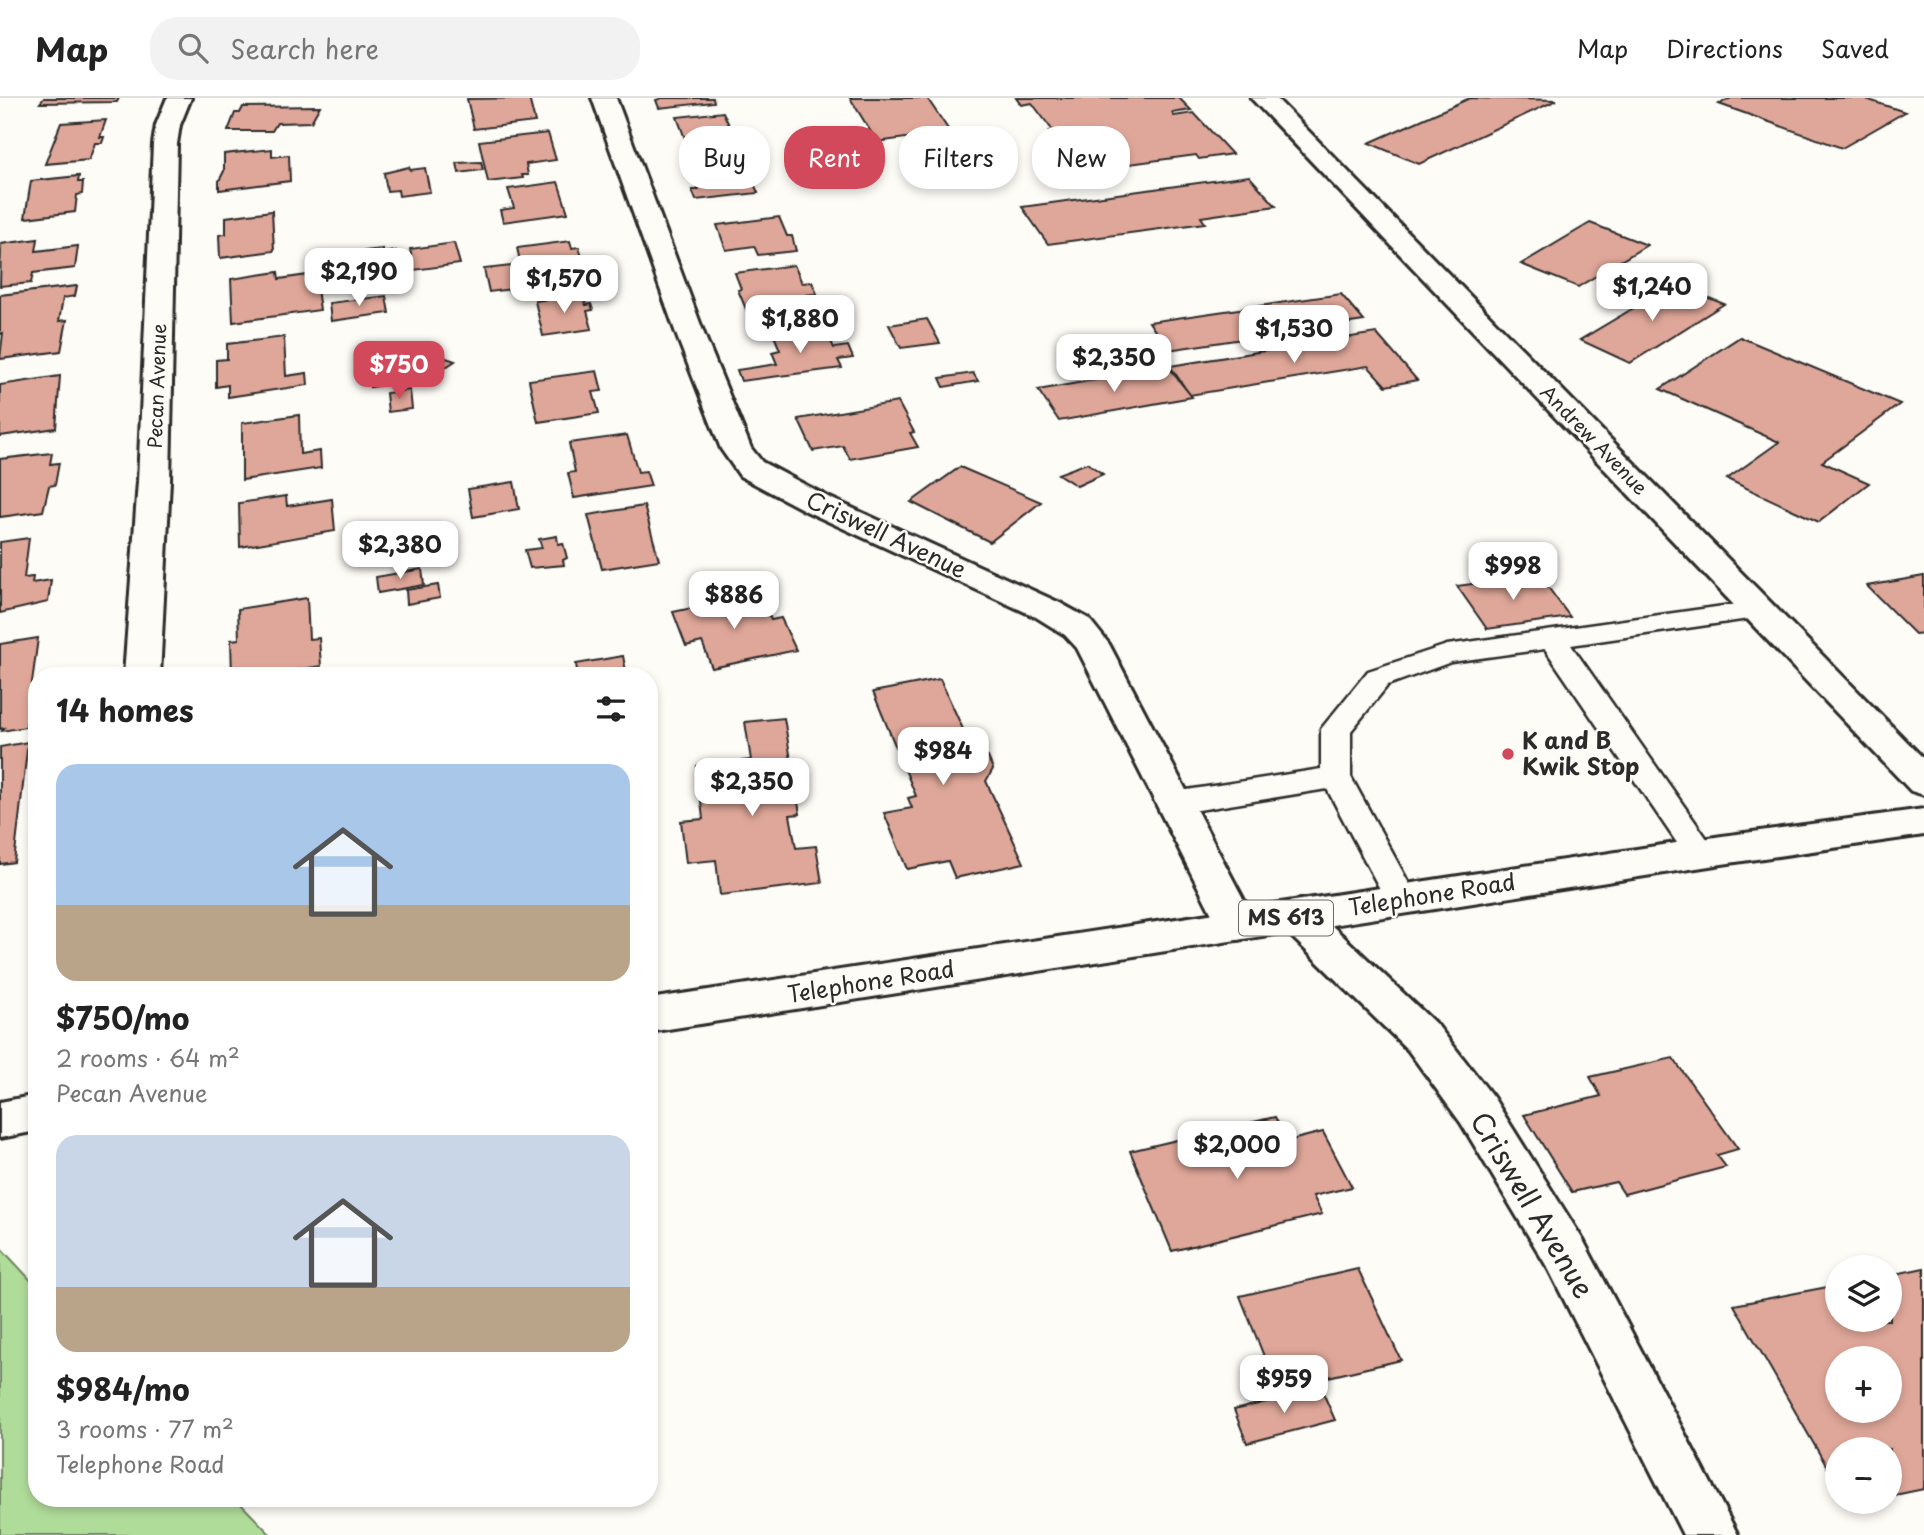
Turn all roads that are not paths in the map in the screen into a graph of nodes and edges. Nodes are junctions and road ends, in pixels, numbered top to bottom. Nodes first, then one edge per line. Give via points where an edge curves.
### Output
1 (179, 98) edge
2 (604, 98) edge
3 (1263, 98) edge
4 (1759, 610) junction
5 (1552, 639) junction
6 (143, 667) edge
7 (1336, 777) junction
8 (1924, 782) edge
9 (1174, 803) junction
10 (1924, 822) edge
11 (1701, 854) junction
12 (1402, 900) junction
13 (1296, 916) junction
14 (1237, 925) junction
15 (658, 1015) edge
16 (28, 1115) edge
17 (0, 1121) edge
18 (1711, 1535) edge

1 - 6 street, Pecan Avenue via 165,144
2 - 9 street, Criswell Avenue via 692,339 736,449 751,468 818,505 1077,627 1092,644
3 - 4 street, Andrew Avenue
4 - 5 lane
4 - 8 street, Andrew Avenue
5 - 7 lane via 1447,654 1378,678 1336,729
5 - 11 lane
7 - 9 lane
7 - 12 lane
9 - 14 street, Criswell Avenue
10 - 11 street, Telephone Road / MS 613
11 - 12 street, Telephone Road / MS 613
12 - 13 street, Telephone Road / MS 613
13 - 14 street, Telephone Road / MS 613
13 - 18 street, Criswell Avenue via 1423,1038 1478,1110 1566,1255
14 - 15 street, Telephone Road / MS 613
16 - 17 street

